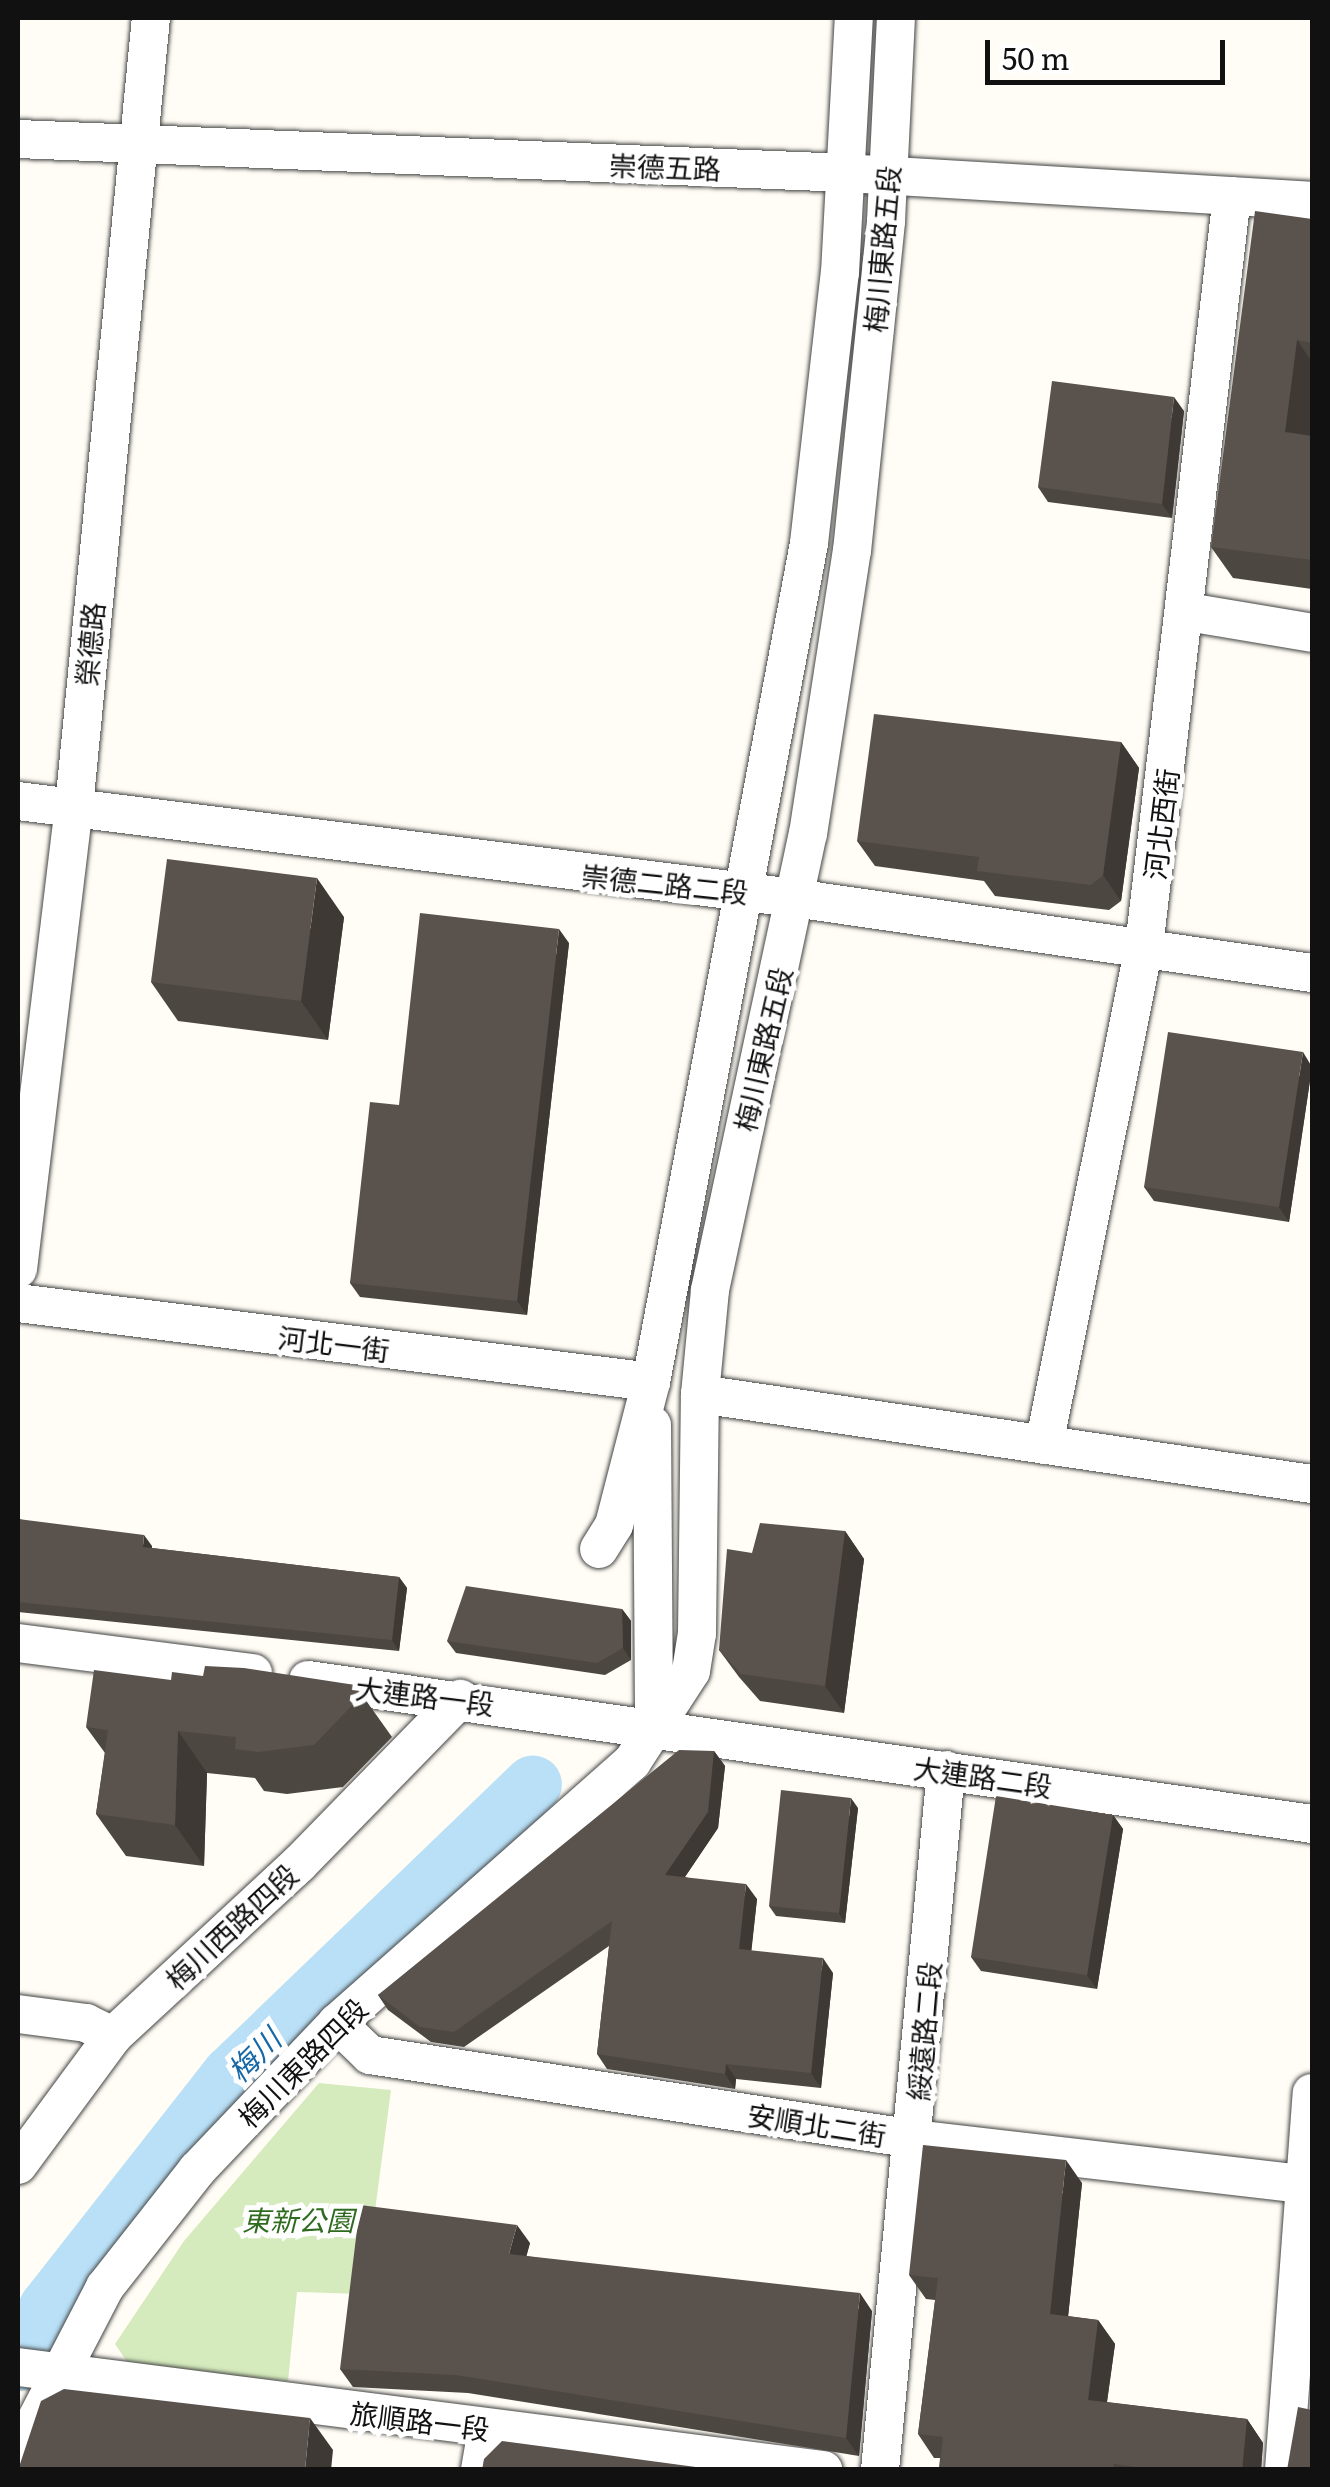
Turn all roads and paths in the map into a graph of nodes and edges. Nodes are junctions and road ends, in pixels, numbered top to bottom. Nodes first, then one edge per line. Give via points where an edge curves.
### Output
1 (150, 18) edge
2 (854, 18) edge
3 (896, 18) edge
4 (18, 139) edge
5 (137, 142) junction
6 (845, 173) junction
7 (888, 175) junction
8 (1232, 196) junction
9 (1312, 200) edge
10 (1187, 612) junction
11 (1312, 632) edge
12 (18, 801) edge
13 (74, 807) junction
14 (746, 892) junction
15 (794, 898) junction
16 (1144, 947) junction
17 (1312, 973) edge
18 (18, 1268) edge
19 (18, 1302) edge
20 (650, 1382) junction
21 (700, 1394) junction
22 (1044, 1445) junction
23 (1312, 1484) edge
24 (599, 1549) dead end
25 (18, 1644) edge
26 (460, 1699) junction
27 (654, 1727) junction
28 (946, 1770) junction
29 (1312, 1824) edge
30 (18, 2014) edge
31 (337, 2023) junction
32 (113, 2036) junction
33 (1312, 2093) edge
34 (914, 2139) junction
35 (18, 2165) edge
36 (1309, 2184) edge
37 (33, 2370) edge
38 (487, 2429) junction
39 (18, 2455) edge
40 (480, 2470) edge
41 (824, 2470) edge
42 (880, 2470) edge
43 (1284, 2470) edge

1 - 5 street, 榮德路
2 - 6 street, 梅川東路五段
3 - 7 street, 梅川東路五段
4 - 5 street, 崇德五路
5 - 6 street, 崇德五路
5 - 13 street, 榮德路
6 - 7 street, 崇德五路
6 - 14 street, 梅川東路五段 via 809,543
7 - 8 street, 崇德五路
7 - 15 street, 梅川東路五段 via 852,551
8 - 9 street, 崇德五路
8 - 10 street, 河北西街
10 - 11 street
10 - 16 street, 河北西街
12 - 13 street, 崇德二路二段
13 - 14 street, 崇德二路二段
13 - 18 street, 榮德路
14 - 15 street, 崇德二路二段
14 - 20 street, 梅川東路五段
15 - 16 street, 崇德二路二段
15 - 21 street, 梅川東路五段 via 729,1194
16 - 17 street, 崇德二路二段
16 - 22 street, 河北西街
19 - 20 street, 河北一街
20 - 24 street, 梅川東路五段 via 614,1525
20 - 27 street, 梅川東路五段
21 - 22 street
21 - 27 street, 梅川東路五段 via 697,1634 683,1690
22 - 23 street
25 - 26 street, 大連路一段
26 - 27 street, 大連路一段
26 - 32 street, 梅川西路四段 via 299,1864
27 - 28 street, 大連路二段
27 - 31 street, 梅川東路四段 via 632,1762
28 - 29 street, 大連路二段
28 - 34 street, 綏遠路二段
30 - 32 street via 86,2023
31 - 34 street, 安順北二街 via 370,2055
31 - 37 street, 梅川東路四段 via 197,2170
32 - 35 street, 梅川西路四段
33 - 36 street
34 - 36 street, 安順北二街
34 - 42 street, 綏遠路二段
36 - 43 street
37 - 38 street, 旅順路一段
37 - 39 street, 梅川東路四段
38 - 40 street
38 - 41 street, 旅順路一段

